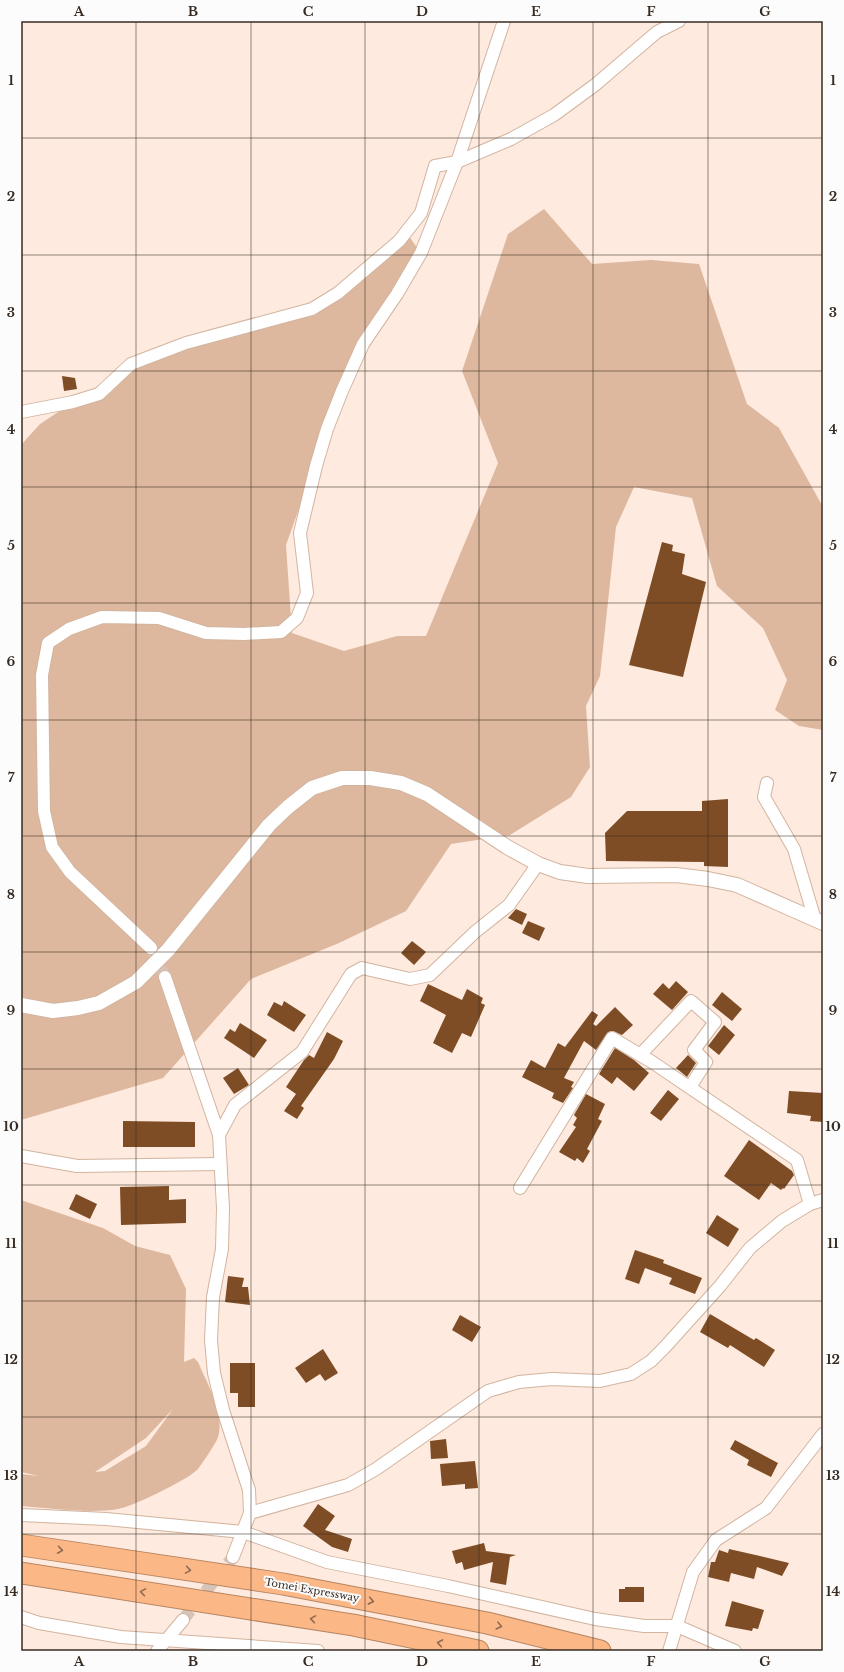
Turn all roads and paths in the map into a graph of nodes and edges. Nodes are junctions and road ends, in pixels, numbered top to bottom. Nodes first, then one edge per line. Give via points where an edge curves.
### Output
1 (504, 21) edge
2 (679, 21) edge
3 (457, 162) junction
4 (21, 412) edge
5 (767, 783) dead end
6 (538, 864) junction
7 (819, 921) edge
8 (151, 948) tunnel mouth
9 (165, 977) tunnel mouth
10 (21, 1005) edge
11 (640, 1054) junction
12 (690, 1087) junction
13 (219, 1135) junction
14 (21, 1156) edge
15 (220, 1164) junction
16 (520, 1188) dead end
17 (823, 1200) edge
18 (810, 1204) junction
19 (823, 1434) edge
20 (250, 1513) junction
21 (21, 1515) edge
22 (243, 1532) junction
23 (21, 1545) edge
24 (233, 1557) tunnel mouth
25 (21, 1573) edge
26 (21, 1617) edge
27 (184, 1620) tunnel mouth
28 (677, 1626) junction
29 (168, 1640) junction
30 (670, 1646) edge
31 (157, 1651) edge
32 (318, 1651) edge
33 (478, 1651) edge
34 (600, 1651) edge
35 (735, 1651) edge

1 - 3 street
2 - 3 street via 657,32 554,115 511,139
3 - 4 street via 435,166 421,213 399,241 338,293 312,309 186,343 131,364 100,394
3 - 8 street via 421,253 398,294 363,344 327,429 300,533 307,593 297,618 281,632 244,634 206,633 159,618 102,617 69,629 48,643 42,674 44,811 52,847 70,872
5 - 7 street via 764,797 794,850
6 - 7 street via 560,872 588,876 676,875 737,885
6 - 10 street via 507,848 427,794 401,783 370,778 342,778 312,788 270,824 168,950 136,982 99,1003 78,1008 53,1011
6 - 13 street via 509,905 475,932 430,975 410,979 362,968 351,974 302,1052 235,1105
9 - 13 street
11 - 12 street
11 - 12 street via 691,1001 715,1022 694,1050 706,1062
11 - 16 street via 612,1038
12 - 18 street via 797,1160
13 - 15 street
14 - 15 street via 77,1166
15 - 20 street via 222,1249 213,1297 214,1373 249,1490
17 - 18 street
18 - 20 street via 782,1221 750,1248 665,1347 651,1361 631,1374 600,1381 552,1379 519,1382 488,1391 348,1485
19 - 28 street via 766,1508 716,1540 693,1572
20 - 22 street
21 - 22 street via 106,1518
22 - 24 street
22 - 28 street via 327,1562 596,1619 644,1626
23 -> 34 highway, Tomei Expressway via 283,1584 487,1623
33 -> 25 highway via 354,1625
26 - 29 street via 39,1623 121,1637
27 - 29 street
28 - 30 street
28 - 35 street
29 - 31 street
29 - 32 street

